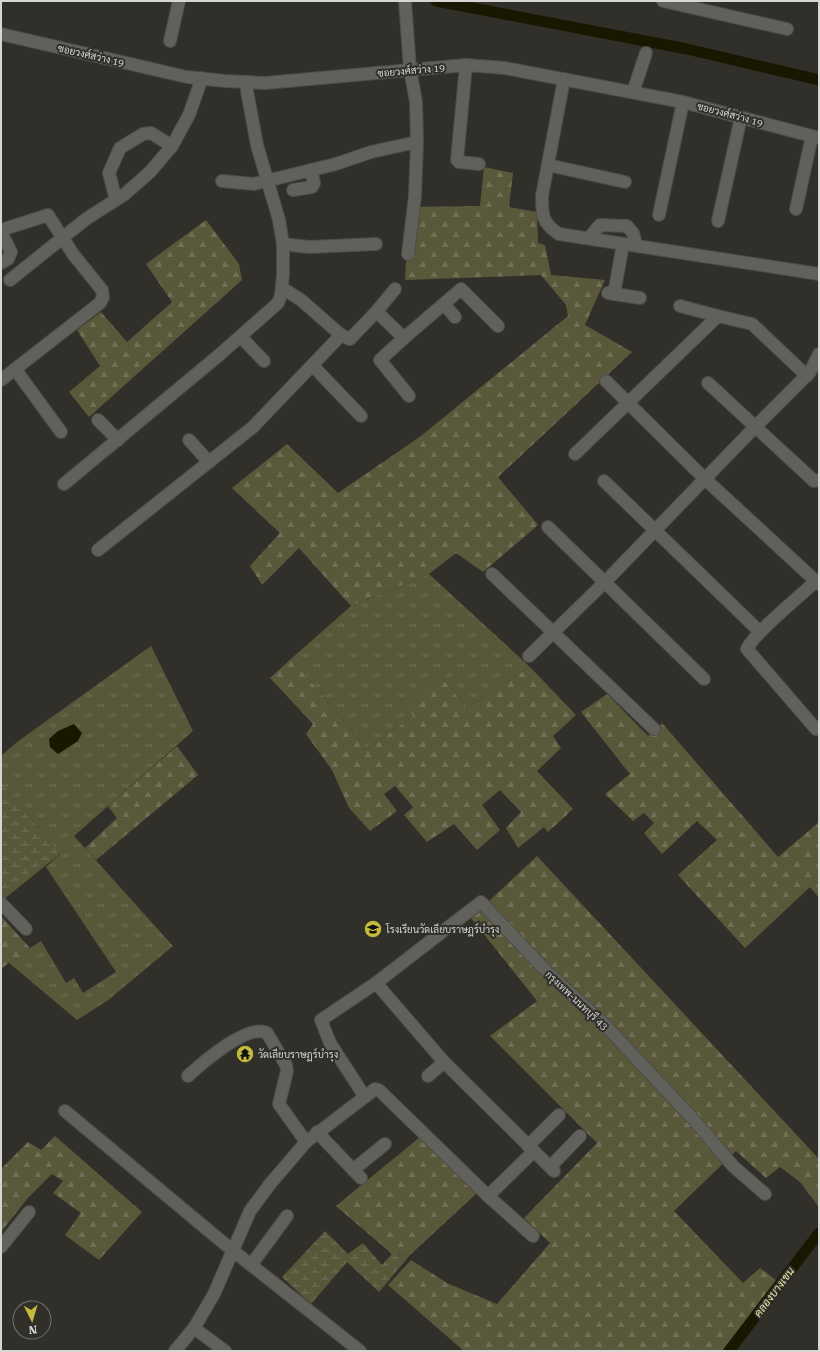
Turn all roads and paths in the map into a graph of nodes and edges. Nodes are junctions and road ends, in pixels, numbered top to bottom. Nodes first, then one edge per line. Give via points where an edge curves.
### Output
1 (179, 1) edge
2 (663, 1) edge
3 (405, 2) edge
4 (787, 29) dead end
5 (1, 34) edge
6 (170, 41) dead end
7 (646, 52) dead end
8 (466, 65) junction
9 (410, 69) junction
10 (202, 78) junction
11 (564, 79) junction
12 (247, 82) junction
13 (633, 92) junction
14 (683, 102) junction
15 (741, 117) junction
16 (816, 137) edge
17 (417, 142) junction
18 (172, 146) junction
19 (479, 164) dead end
20 (548, 165) junction
21 (311, 170) junction
22 (268, 180) junction
23 (222, 181) dead end
24 (625, 182) dead end
25 (293, 190) dead end
26 (116, 200) junction
27 (796, 209) dead end
28 (659, 214) dead end
29 (718, 221) dead end
30 (1, 231) edge
31 (62, 237) junction
32 (589, 238) junction
33 (283, 244) junction
34 (376, 244) dead end
35 (623, 244) junction
36 (636, 246) junction
37 (408, 254) dead end
38 (1, 263) edge
39 (819, 274) edge
40 (10, 280) dead end
41 (282, 288) junction
42 (395, 289) dead end
43 (640, 298) dead end
44 (444, 304) junction
45 (680, 306) dead end
46 (376, 312) junction
47 (718, 316) junction
48 (455, 317) dead end
49 (498, 326) dead end
50 (340, 335) junction
51 (241, 337) junction
52 (404, 338) junction
53 (819, 354) edge
54 (264, 361) dead end
55 (313, 366) junction
56 (15, 369) junction
57 (812, 376) edge
58 (1, 380) edge
59 (606, 381) dead end
60 (708, 383) dead end
61 (409, 396) dead end
62 (628, 403) junction
63 (361, 416) dead end
64 (98, 420) dead end
65 (755, 427) junction
66 (61, 432) dead end
67 (118, 440) junction
68 (189, 440) dead end
69 (575, 454) dead end
70 (209, 462) junction
71 (705, 479) junction
72 (819, 480) edge
73 (604, 481) dead end
74 (64, 484) dead end
75 (548, 527) dead end
76 (655, 531) junction
77 (98, 550) dead end
78 (492, 574) dead end
79 (605, 582) junction
80 (817, 583) edge
81 (756, 628) dead end
82 (553, 632) junction
83 (529, 656) dead end
84 (704, 679) dead end
85 (654, 729) dead end
86 (816, 729) dead end
87 (1, 903) edge
88 (26, 929) dead end
89 (376, 983) junction
90 (444, 1062) junction
91 (188, 1076) dead end
92 (428, 1076) dead end
93 (365, 1097) junction
94 (65, 1111) dead end
95 (559, 1115) dead end
96 (317, 1132) junction
97 (580, 1136) dead end
98 (306, 1142) junction
99 (385, 1144) dead end
100 (531, 1149) junction
101 (765, 1194) dead end
102 (488, 1196) junction
103 (29, 1212) dead end
104 (287, 1216) dead end
105 (533, 1236) dead end
106 (1, 1247) edge
107 (232, 1250) junction
108 (251, 1265) junction
109 (194, 1328) junction
110 (175, 1351) edge
111 (225, 1351) edge
112 (360, 1351) edge

1 - 6 street
2 - 4 street
3 - 9 street
5 - 10 street, ซอยวงศ์สว่าง 19
7 - 13 street
8 - 9 street, ซอยวงศ์สว่าง 19
8 - 11 street, ซอยวงศ์สว่าง 19 via 505,68
8 - 19 street via 457,160
9 - 12 street, ซอยวงศ์สว่าง 19 via 266,83
9 - 17 street via 416,102
10 - 12 street, ซอยวงศ์สว่าง 19
10 - 18 street via 189,115
11 - 13 street, ซอยวงศ์สว่าง 19
11 - 20 street
12 - 22 street via 256,145
13 - 14 street, ซอยวงศ์สว่าง 19
14 - 15 street, ซอยวงศ์สว่าง 19
14 - 28 street
15 - 16 street, ซอยวงศ์สว่าง 19
15 - 29 street
16 - 27 street
17 - 21 street via 371,152
17 - 37 street via 415,196
18 - 26 street via 150,172
18 - 26 street via 151,133 143,134 120,148 109,173
20 - 24 street
20 - 32 street via 542,215 549,227 559,234
21 - 22 street
21 - 25 street via 314,183 312,187
22 - 23 street via 254,184
22 - 33 street
26 - 31 street via 86,218
30 - 31 street via 48,215
30 - 38 street via 11,252 8,259
31 - 40 street
31 - 56 street via 102,290 103,297 100,303
32 - 35 street
32 - 36 street via 600,225 627,226 633,233
33 - 34 street via 309,247
33 - 41 street
35 - 36 street
35 - 43 street via 610,294
36 - 39 street
41 - 50 street via 301,300
41 - 51 street via 278,303
42 - 46 street
44 - 48 street
44 - 49 street via 463,289
44 - 52 street
45 - 47 street
46 - 50 street via 350,339
46 - 52 street
47 - 57 street via 752,324
47 - 62 street
50 - 55 street
51 - 54 street
51 - 67 street
52 - 61 street via 380,360
53 - 57 street
55 - 63 street
55 - 70 street via 252,427
56 - 58 street
56 - 66 street
57 - 65 street
59 - 62 street
60 - 65 street
62 - 69 street
62 - 71 street
64 - 67 street
65 - 71 street
65 - 72 street via 814,481
67 - 74 street
68 - 70 street
70 - 77 street
71 - 76 street
71 - 80 street
73 - 76 street
75 - 79 street
76 - 79 street
76 - 81 street
78 - 82 street
79 - 82 street
79 - 84 street
80 - 86 street via 757,636 747,649
82 - 83 street
82 - 85 street
87 - 88 street
89 - 90 street
89 - 93 street via 321,1020 330,1043
89 - 101 street, กรุงเทพ-นนทบุรี 43 via 481,902 548,973 604,1024 694,1120 733,1166
90 - 92 street
90 - 100 street
91 - 98 street via 222,1048 251,1033 268,1033 287,1071 279,1104
93 - 96 street
93 - 102 street via 375,1089 379,1090
94 - 107 street
95 - 100 street
96 - 98 street
96 - 99 street via 357,1174
97 - 100 street via 552,1169
98 - 107 street via 250,1211
100 - 102 street
102 - 105 street
103 - 106 street
104 - 108 street
107 - 108 street
107 - 109 street via 214,1294
108 - 112 street
109 - 110 street
109 - 111 street

